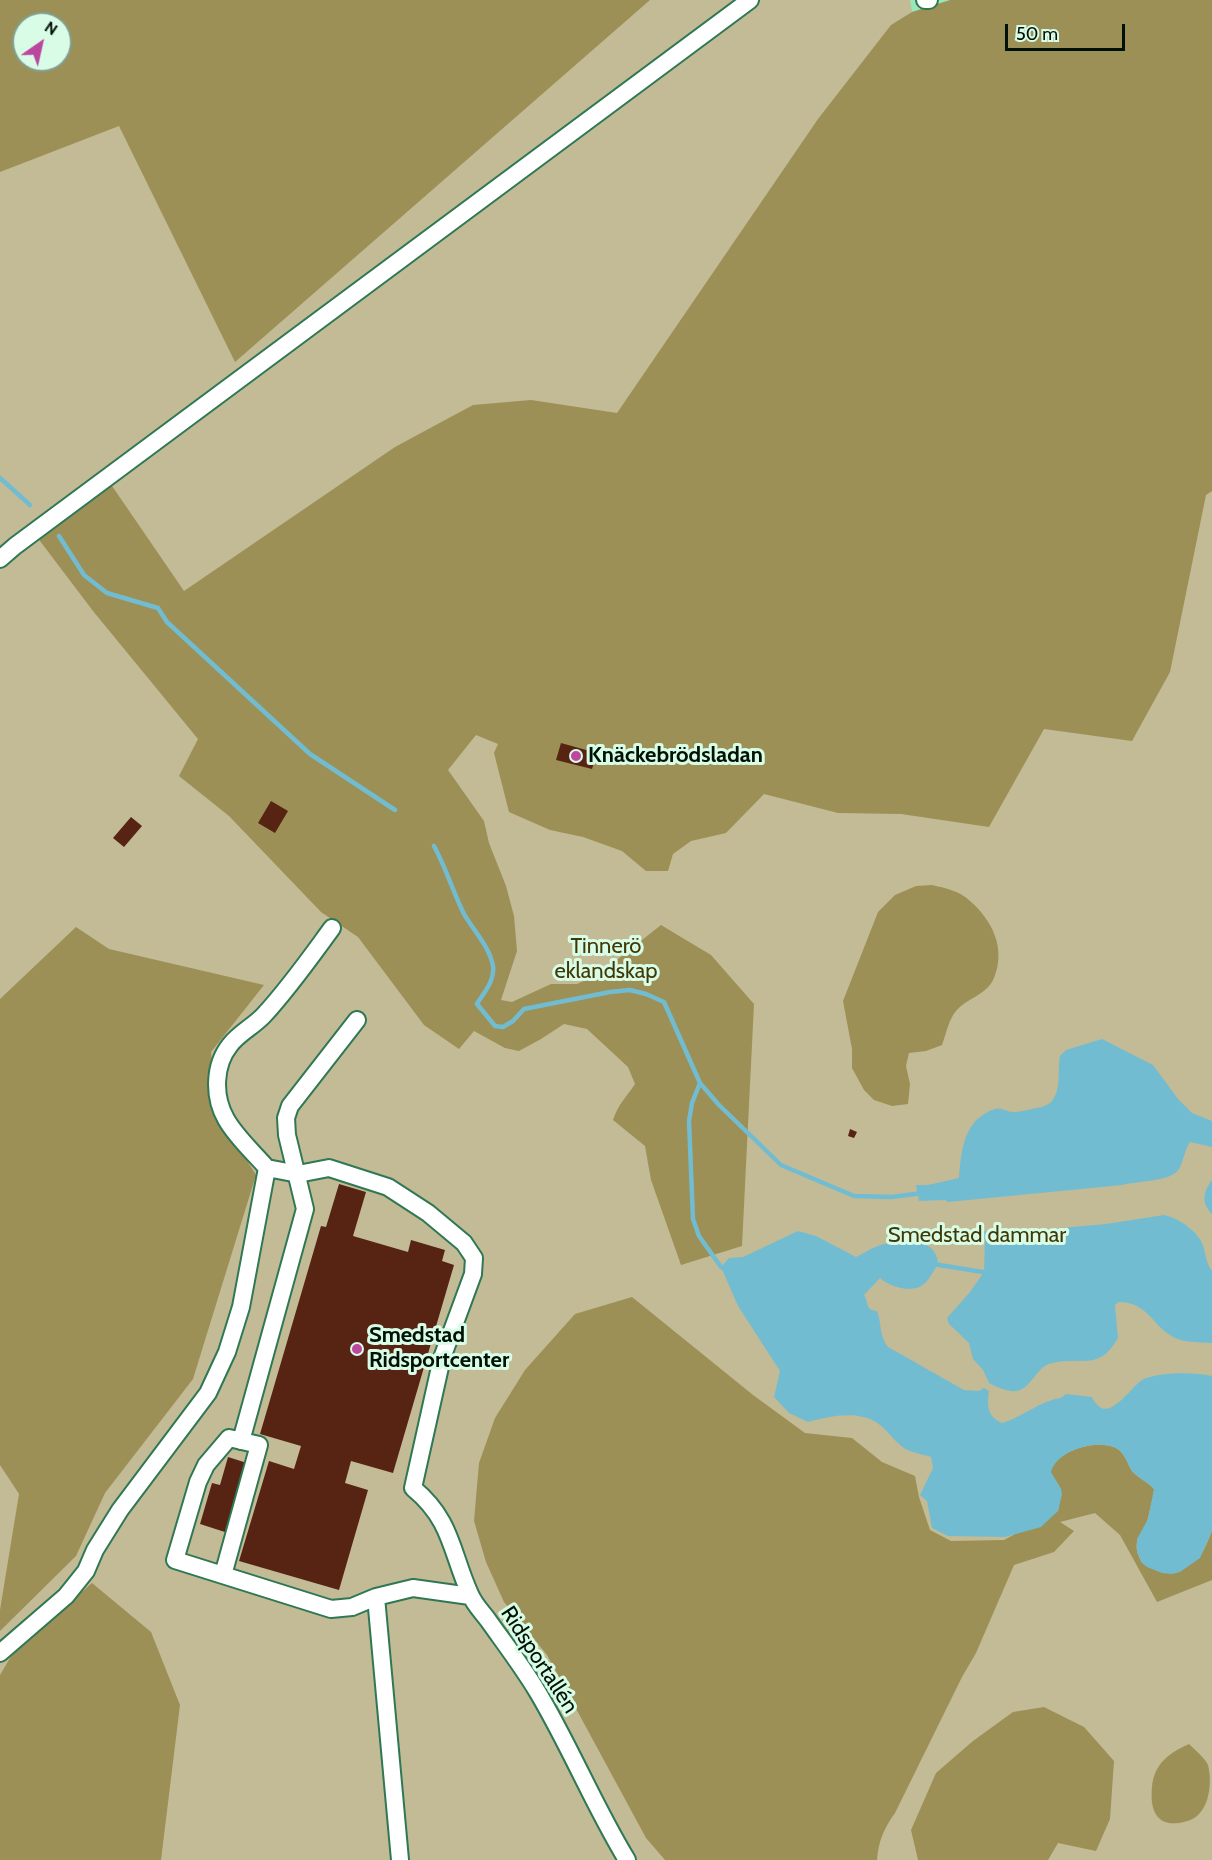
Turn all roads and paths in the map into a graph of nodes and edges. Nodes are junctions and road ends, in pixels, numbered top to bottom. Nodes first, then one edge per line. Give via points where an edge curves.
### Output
1 (750, 0) edge
2 (0, 559) edge
3 (332, 928) dead end
4 (357, 1020) dead end
5 (267, 1168) junction
6 (298, 1174) junction
7 (241, 1441) junction
8 (223, 1575) junction
9 (470, 1596) junction
10 (376, 1597) junction
11 (0, 1653) edge
12 (400, 1860) edge
13 (627, 1860) edge

1 - 2 street
3 - 5 street via 280,998 231,1043 217,1076 218,1098 226,1119
4 - 6 street via 290,1106 287,1135
5 - 6 street
5 - 11 street via 241,1307 227,1352 208,1393 120,1510 86,1570 66,1596
6 - 7 street via 305,1209
6 - 9 street, Ridsportallén via 329,1168 388,1187 455,1235 474,1258 473,1274 442,1358 412,1488 429,1501 440,1517
7 - 8 street via 259,1445
7 - 8 street via 229,1438 206,1465 175,1560
8 - 10 street via 331,1609 352,1607
9 - 10 street via 413,1588
9 - 13 street, Ridsportallén via 539,1694
10 - 12 street

